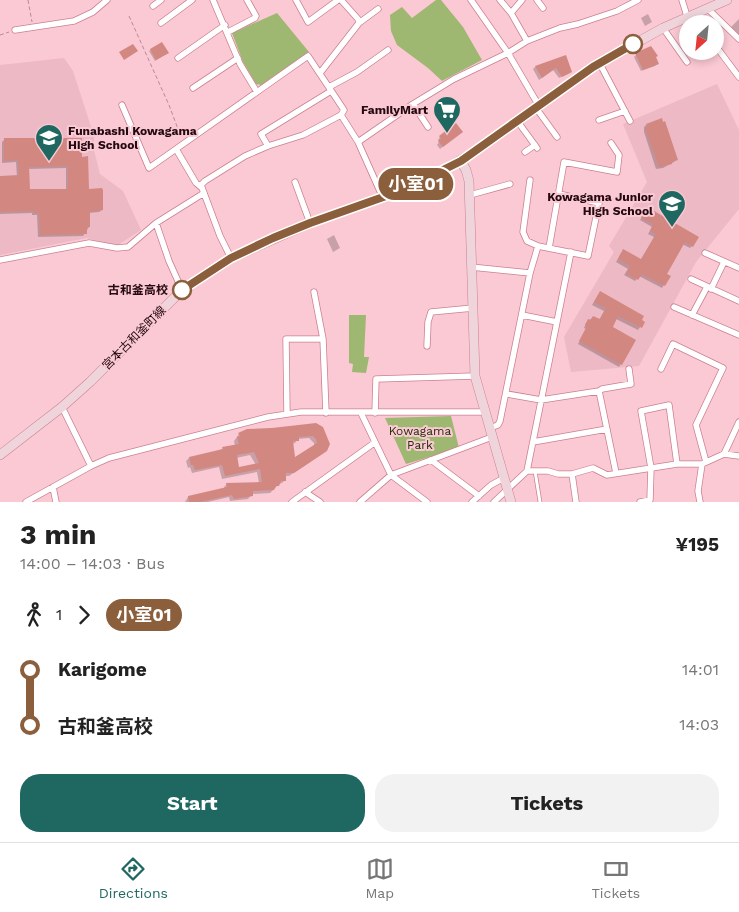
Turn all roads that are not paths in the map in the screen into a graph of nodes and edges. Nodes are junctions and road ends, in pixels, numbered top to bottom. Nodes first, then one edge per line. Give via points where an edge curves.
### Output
1 (107, 0) edge
2 (162, 0) edge
3 (192, 0) edge
4 (213, 0) edge
5 (247, 0) edge
6 (296, 0) edge
7 (339, 0) edge
8 (471, 0) edge
9 (500, 0) edge
10 (522, 0) edge
11 (537, 0) edge
12 (638, 0) edge
13 (682, 0) edge
14 (727, 0) edge
15 (630, 2) edge
16 (153, 6) dead end
17 (543, 8) dead end
18 (707, 8) junction
19 (378, 10) dead end
20 (511, 13) junction
21 (690, 15) joint
22 (679, 20) edge
23 (359, 23) junction
24 (161, 24) dead end
25 (225, 25) junction
26 (663, 28) junction
27 (15, 30) road end
28 (228, 32) junction
29 (739, 39) edge
30 (527, 41) junction
31 (388, 50) dead end
32 (508, 53) junction
33 (724, 57) edge
34 (178, 58) dead end
35 (238, 58) junction
36 (688, 62) dead end
37 (600, 64) junction
38 (320, 73) junction
39 (739, 77) edge
40 (193, 88) dead end
41 (330, 89) junction
42 (257, 92) junction
43 (413, 104) junction
44 (122, 105) dead end
45 (537, 107) junction
46 (625, 111) junction
47 (341, 115) junction
48 (599, 120) dead end
49 (630, 121) dead end
50 (518, 122) junction
51 (428, 127) dead end
52 (557, 137) dead end
53 (358, 142) junction
54 (611, 142) dead end
55 (268, 146) junction
56 (176, 149) junction
57 (525, 152) dead end
58 (461, 161) junction
59 (530, 180) dead end
60 (295, 182) dead end
61 (510, 184) dead end
62 (203, 191) junction
63 (559, 194) junction
64 (470, 195) junction
65 (383, 198) junction
66 (156, 223) junction
67 (310, 223) junction
68 (538, 246) junction
69 (549, 248) junction
70 (571, 252) junction
71 (705, 253) dead end
72 (231, 258) junction
73 (0, 260) edge
74 (724, 262) junction
75 (471, 267) junction
76 (739, 268) edge
77 (530, 273) junction
78 (691, 280) dead end
79 (709, 288) junction
80 (182, 290) junction
81 (314, 292) dead end
82 (739, 301) edge
83 (674, 307) dead end
84 (473, 308) junction
85 (522, 315) junction
86 (692, 315) junction
87 (557, 322) junction
88 (739, 335) edge
89 (323, 339) junction
90 (428, 346) dead end
91 (628, 369) dead end
92 (661, 369) dead end
93 (475, 376) junction
94 (599, 391) junction
95 (507, 394) junction
96 (541, 400) junction
97 (62, 407) junction
98 (485, 412) junction
99 (326, 413) junction
100 (361, 413) junction
101 (375, 413) junction
102 (287, 414) junction
103 (739, 422) edge
104 (607, 429) junction
105 (491, 433) junction
106 (533, 442) junction
107 (374, 443) junction
108 (724, 454) junction
109 (0, 455) edge
110 (739, 456) edge
111 (431, 460) junction
112 (704, 463) junction
113 (677, 464) junction
114 (91, 466) junction
115 (651, 468) junction
116 (535, 470) junction
117 (527, 471) junction
118 (616, 473) junction
119 (572, 474) junction
120 (391, 475) junction
121 (504, 478) junction
122 (53, 487) junction
123 (507, 490) junction
124 (305, 492) junction
125 (479, 496) junction
126 (421, 497) junction
127 (26, 502) edge
128 (56, 502) edge
129 (292, 502) edge
130 (320, 502) edge
131 (360, 502) edge
132 (415, 502) edge
133 (427, 502) edge
134 (472, 502) edge
135 (494, 502) edge
136 (511, 502) edge
137 (540, 502) edge
138 (576, 502) edge
139 (640, 502) edge
140 (700, 502) edge

1 - 27 street via 93,12 74,21
2 - 16 street
3 - 24 street
4 - 25 street
5 - 28 street via 256,16
6 - 7 street via 308,22
7 - 23 street
8 - 32 street
9 - 20 street
10 - 20 street
11 - 17 street
12 - 15 street
13 - 21 street
14 - 18 street, 宮本古和釜町線
15 - 30 street via 617,11
18 - 21 street, 宮本古和釜町線
18 - 29 street
19 - 23 street
20 - 30 street
22 - 26 street, 宮本古和釜町線
23 - 38 street
25 - 28 street
25 - 34 street
26 - 36 street
26 - 37 street, 宮本古和釜町線
28 - 35 street
30 - 32 street
31 - 41 street
32 - 43 street via 454,79
32 - 45 street
33 - 39 street
35 - 40 street
35 - 42 street
37 - 45 street, 宮本古和釜町線
37 - 46 street
38 - 41 street
38 - 42 street via 308,56
41 - 47 street via 344,110
41 - 55 street via 261,134
42 - 56 street
43 - 51 street
43 - 53 street
44 - 56 street via 150,168
45 - 50 street, 宮本古和釜町線
45 - 52 street
46 - 48 street
46 - 49 street
47 - 53 street
47 - 55 street via 303,135
50 - 57 street via 536,146
50 - 58 street, 宮本古和釜町線
53 - 65 street
54 - 63 street via 619,155 617,172 564,162
55 - 62 street via 205,181 201,185
56 - 62 street
58 - 64 street via 468,176
58 - 65 street, 宮本古和釜町線
59 - 68 street via 523,232 527,241
60 - 67 street
61 - 64 street
62 - 66 street
62 - 72 street
63 - 69 street
63 - 70 street via 600,203 588,256
64 - 75 street
65 - 67 street, 宮本古和釜町線
66 - 73 street via 122,249 89,243
66 - 80 street
67 - 72 street, 宮本古和釜町線
68 - 69 street
68 - 77 street
69 - 70 street
70 - 87 street
71 - 74 street
72 - 80 street, 宮本古和釜町線
74 - 76 street
74 - 79 street
75 - 77 street
75 - 84 street
77 - 85 street
78 - 79 street
79 - 82 street
79 - 86 street
80 - 97 street, 宮本古和釜町線
81 - 89 street
83 - 86 street
84 - 90 street via 431,312
84 - 93 street
85 - 87 street
85 - 95 street
86 - 88 street
87 - 96 street
89 - 99 street
89 - 102 street via 286,339
91 - 94 street via 631,384
92 - 112 street via 673,344 723,368 696,425
93 - 98 street
93 - 101 street via 376,379
94 - 96 street
94 - 104 street
95 - 96 street
95 - 105 street via 500,421
96 - 106 street
97 - 109 street, 宮本古和釜町線
97 - 114 street
98 - 101 street
98 - 105 street
99 - 100 street
99 - 102 street
100 - 101 street
100 - 107 street
102 - 114 street via 150,447
103 - 108 street
104 - 106 street
104 - 118 street
105 - 111 street
105 - 121 street
106 - 117 street
107 - 120 street
107 - 124 street
108 - 110 street
108 - 112 street
111 - 120 street
111 - 125 street
112 - 113 street
112 - 140 street via 698,491
113 - 115 street
113 - 115 street via 669,405 641,411
114 - 122 street
115 - 118 street
115 - 139 street via 650,500
116 - 117 street
116 - 119 street
116 - 137 lane
117 - 123 street
118 - 119 street via 607,474 593,468
119 - 138 street
120 - 126 street
120 - 131 street
121 - 123 street
121 - 125 street
122 - 127 street
122 - 128 street
123 - 135 street
123 - 136 street
124 - 129 street
124 - 130 street
125 - 134 street
126 - 132 street
126 - 133 street

